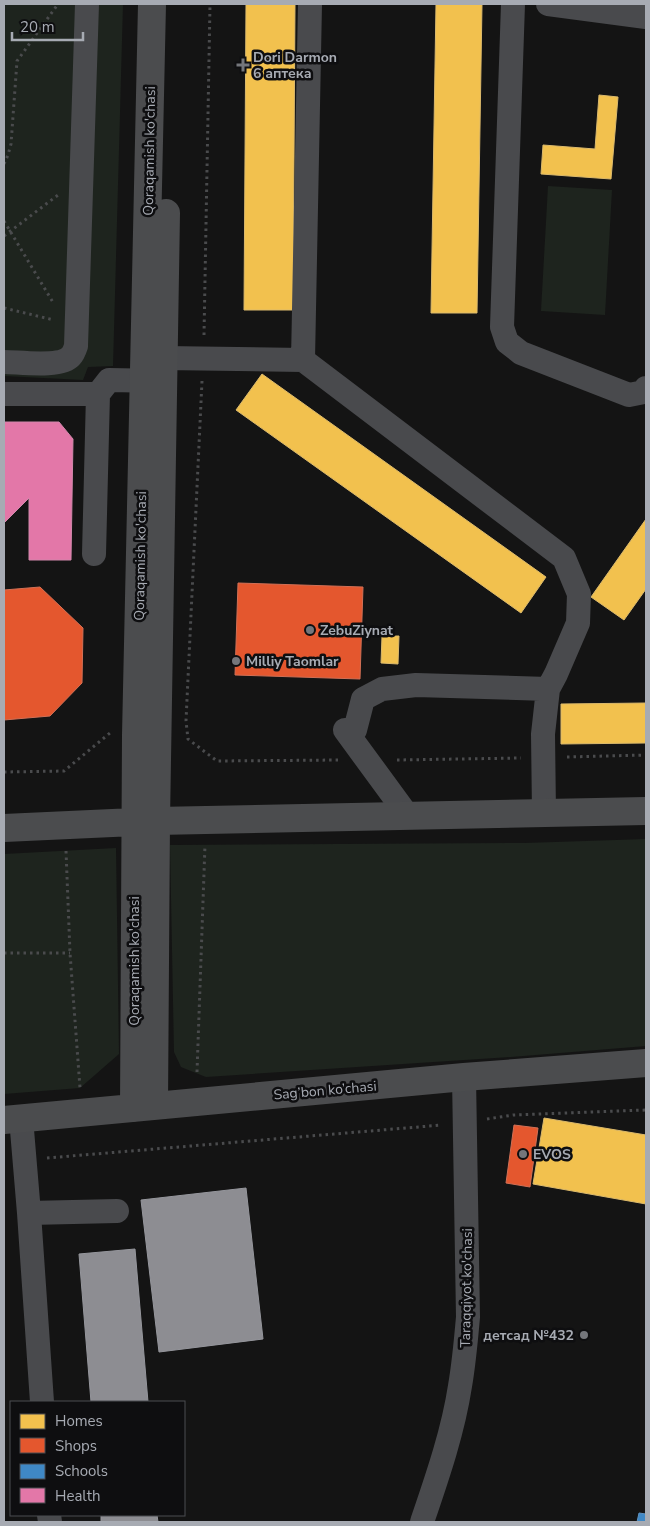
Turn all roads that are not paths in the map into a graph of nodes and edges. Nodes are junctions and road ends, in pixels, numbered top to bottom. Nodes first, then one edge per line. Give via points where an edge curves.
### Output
1 (87, 4) edge
2 (152, 4) edge
3 (170, 4) edge
4 (310, 4) edge
5 (513, 4) edge
6 (548, 4) edge
7 (646, 17) edge
8 (303, 360) junction
9 (4, 362) edge
10 (157, 374) junction
11 (646, 388) edge
12 (4, 394) edge
13 (98, 394) junction
14 (94, 554) dead end
15 (548, 689) junction
16 (646, 811) edge
17 (544, 813) junction
18 (408, 816) junction
19 (145, 821) junction
20 (4, 828) edge
21 (646, 1063) edge
22 (464, 1077) junction
23 (144, 1107) junction
24 (12, 1119) edge
25 (117, 1210) dead end
26 (29, 1212) junction
27 (42, 1401) edge
28 (422, 1522) edge

1 - 9 street via 77,343 71,356 64,361
2 - 10 main road, Qoraqamish ko'chasi
3 - 10 main road, Qoraqamish ko'chasi
4 - 8 street
5 - 11 street via 502,327 507,342 521,353 629,395 644,392
6 - 7 street
8 - 10 street
8 - 15 street via 564,558 579,594 578,623
10 - 13 street via 109,380
10 - 19 main road, Qoraqamish ko'chasi
12 - 13 street
13 - 14 street
15 - 17 street via 543,734
15 - 18 street via 416,685 382,689 363,699 350,730 365,760
16 - 17 main road
17 - 18 main road
18 - 19 main road
19 - 20 main road
19 - 23 main road, Qoraqamish ko'chasi
21 - 22 main road, Sag’bon ko’chasi
22 - 23 main road, Sag’bon ko’chasi
22 - 28 street, Taraqqiyot ko'chasi via 468,1317 465,1352 453,1420
23 - 24 main road, Sag’bon ko’chasi
24 - 26 street via 25,1160
25 - 26 street
26 - 27 street

